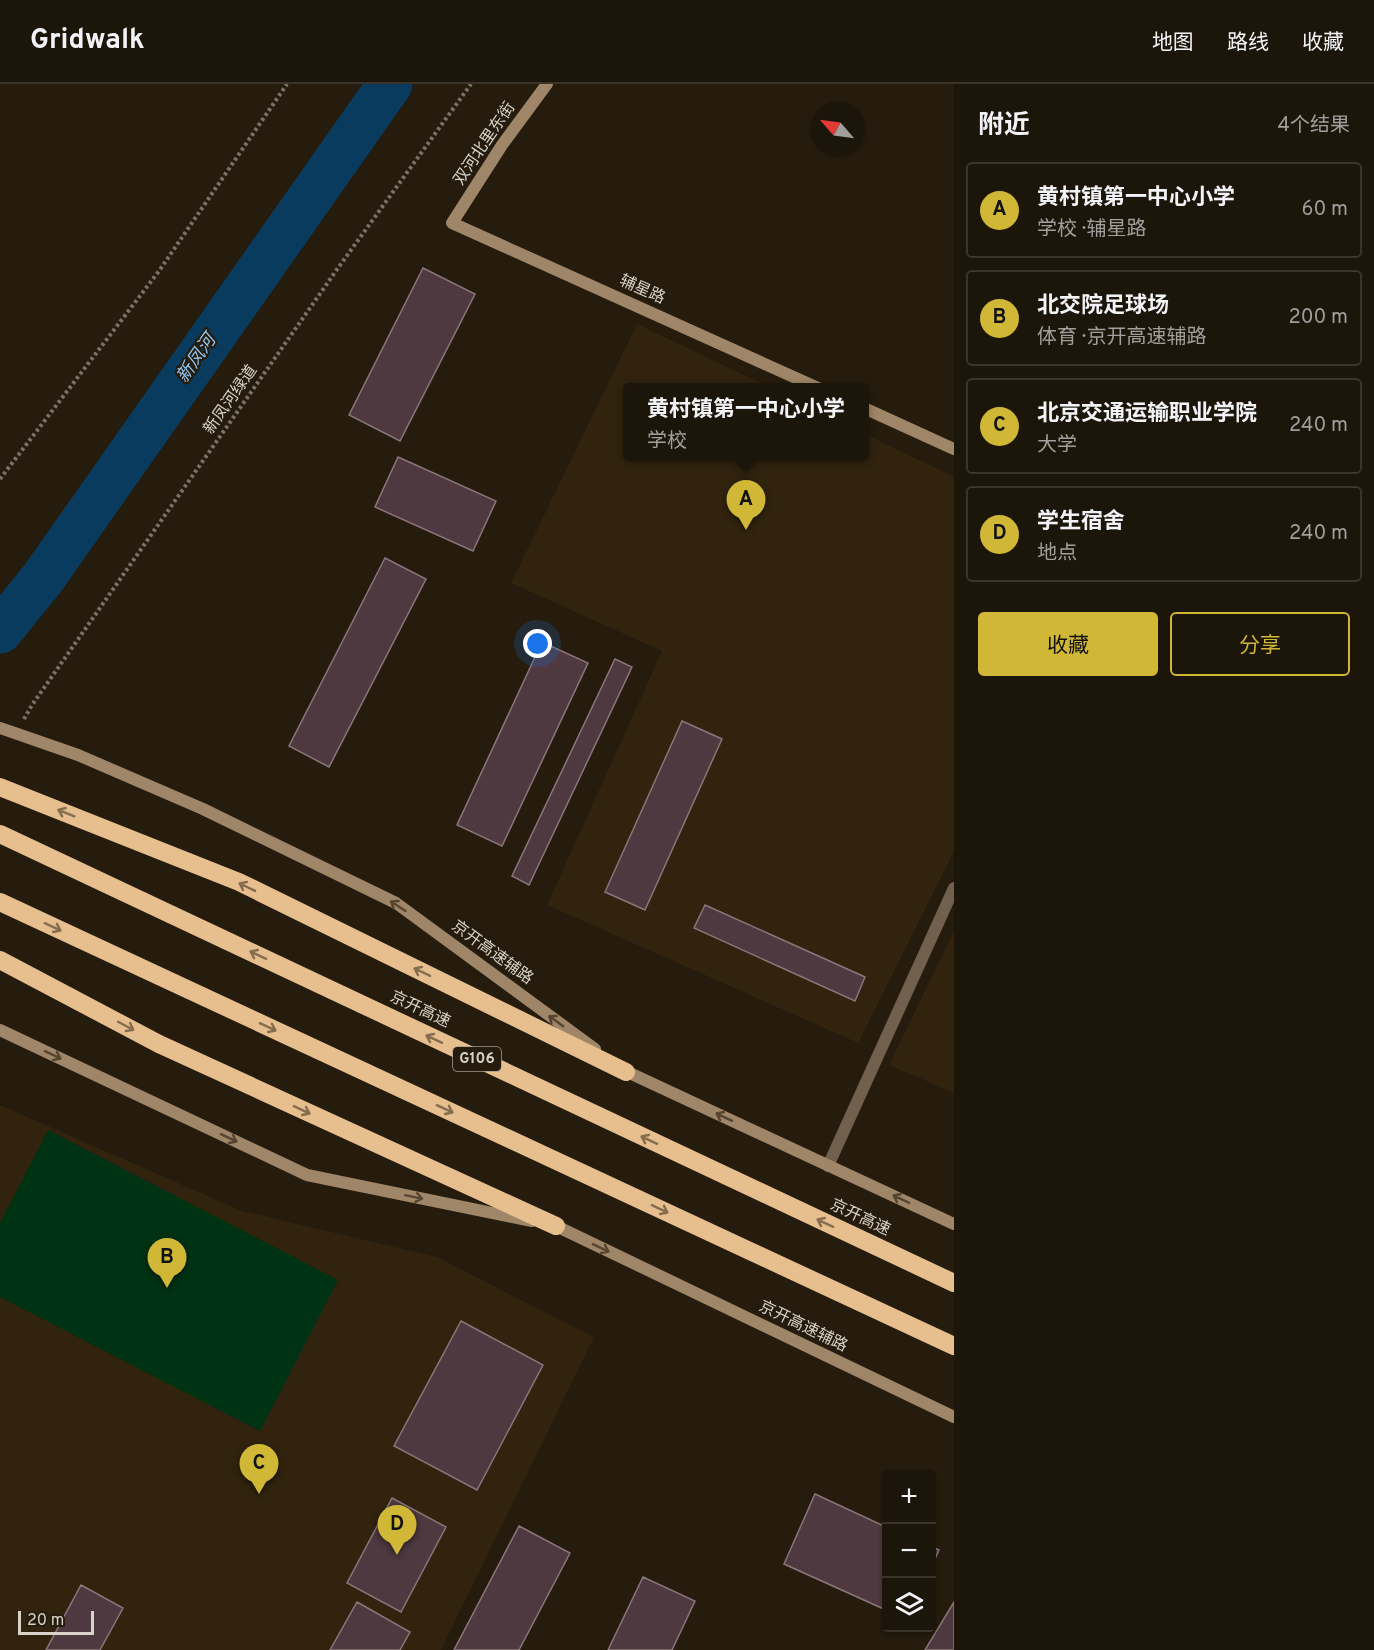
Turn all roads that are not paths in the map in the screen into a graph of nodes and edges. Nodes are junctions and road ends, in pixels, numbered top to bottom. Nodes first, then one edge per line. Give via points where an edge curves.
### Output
1 (547, 84) edge
2 (452, 223) joint
3 (809, 383) edge
4 (869, 410) edge
5 (954, 449) edge
6 (0, 728) edge
7 (0, 787) edge
8 (0, 834) edge
9 (954, 888) edge
10 (0, 902) edge
11 (0, 960) edge
12 (0, 1030) edge
13 (626, 1072) junction
14 (828, 1166) junction
15 (954, 1224) edge
16 (556, 1226) junction
17 (954, 1283) edge
18 (954, 1346) edge
19 (954, 1417) edge

1 - 2 main road, 双河北里东街
2 - 3 main road, 辅星路
4 - 5 main road
13 -> 6 main road, 京开高速辅路 via 396,903 203,809 78,755
13 -> 7 highway via 239,882
17 -> 8 highway, 京开高速 / G106
9 - 14 street
10 -> 18 highway
11 -> 16 highway via 159,1044
12 -> 16 main road, 京开高速辅路 via 307,1174
14 -> 13 main road, 京开高速辅路
15 -> 14 main road, 京开高速辅路
16 -> 19 main road, 京开高速辅路

